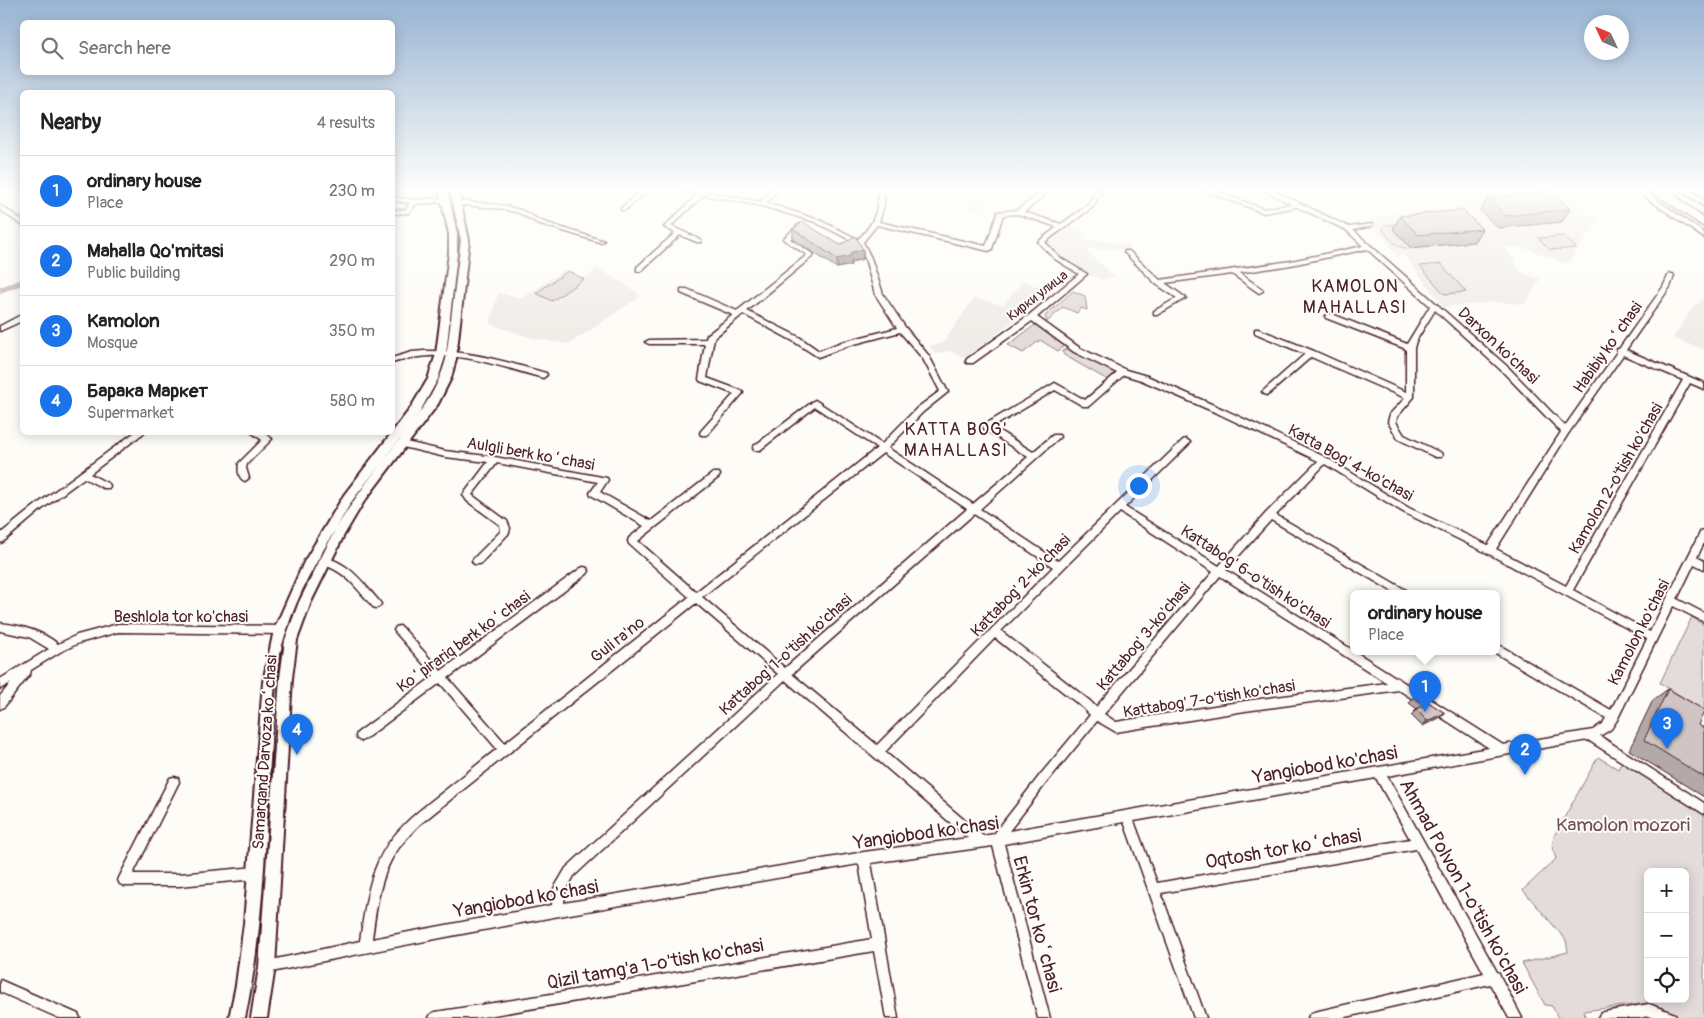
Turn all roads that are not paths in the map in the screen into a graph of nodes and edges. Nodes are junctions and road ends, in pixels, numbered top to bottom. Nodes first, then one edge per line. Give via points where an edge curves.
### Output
1 (454, 238) edge
2 (463, 238) edge
3 (589, 238) edge
4 (674, 238) edge
5 (692, 238) edge
6 (788, 238) edge
7 (850, 238) edge
8 (864, 238) edge
9 (939, 238) edge
10 (993, 238) edge
11 (1046, 238) edge
12 (1358, 238) edge
13 (601, 241) dead end
14 (699, 241) dead end
15 (859, 242) junction
16 (1369, 247) junction
17 (1126, 252) dead end
18 (458, 261) junction
19 (639, 269) dead end
20 (1235, 273) junction
21 (1671, 276) dead end
22 (1158, 282) junction
23 (684, 291) dead end
24 (1259, 291) dead end
25 (1434, 306) junction
26 (740, 313) junction
27 (1157, 313) dead end
28 (1329, 316) dead end
29 (1032, 317) junction
30 (20, 319) edge
31 (0, 328) edge
32 (902, 329) junction
33 (1258, 331) dead end
34 (709, 341) junction
35 (649, 342) dead end
36 (1410, 348) junction
37 (1620, 350) junction
38 (1311, 353) junction
39 (446, 355) junction
40 (395, 359) edge
41 (970, 361) dead end
42 (1123, 372) junction
43 (543, 375) dead end
44 (1688, 380) junction
45 (1704, 386) edge
46 (1266, 392) dead end
47 (1410, 397) junction
48 (1565, 432) junction
49 (704, 433) dead end
50 (137, 435) edge
51 (261, 435) edge
52 (1056, 437) dead end
53 (1186, 442) dead end
54 (402, 444) junction
55 (757, 448) dead end
56 (883, 448) junction
57 (1438, 455) dead end
58 (1033, 456) junction
59 (495, 460) junction
60 (1324, 460) junction
61 (83, 474) junction
62 (716, 475) dead end
63 (245, 478) dead end
64 (106, 486) dead end
65 (1119, 507) junction
66 (973, 508) junction
67 (1269, 515) junction
68 (651, 526) junction
69 (1704, 534) edge
70 (0, 539) edge
71 (632, 541) joint
72 (1490, 550) junction
73 (1693, 559) junction
74 (324, 561) junction
75 (477, 561) dead end
76 (1704, 564) edge
77 (1059, 566) junction
78 (1219, 570) junction
79 (584, 571) dead end
80 (1398, 590) edge
81 (1568, 591) junction
82 (694, 597) junction
83 (1672, 600) junction
84 (376, 604) dead end
85 (1704, 618) edge
86 (0, 628) edge
87 (280, 630) junction
88 (399, 630) dead end
89 (995, 632) junction
90 (1653, 638) junction
91 (57, 649) junction
92 (1500, 650) edge
93 (1350, 654) edge
94 (1351, 655) edge
95 (31, 665) junction
96 (786, 672) junction
97 (440, 677) junction
98 (0, 684) edge
99 (1399, 686) junction
100 (0, 704) edge
101 (1096, 715) junction
102 (1613, 717) junction
103 (361, 736) dead end
104 (1591, 736) junction
105 (504, 749) junction
106 (878, 751) junction
107 (1503, 751) junction
108 (1379, 772) junction
109 (174, 782) dead end
110 (1704, 809) edge
111 (1127, 816) junction
112 (997, 839) junction
113 (981, 842) junction
114 (1419, 843) junction
115 (864, 858) junction
116 (256, 873) junction
117 (1153, 888) junction
118 (557, 910) junction
119 (880, 944) junction
120 (365, 946) junction
121 (267, 967) junction
122 (1495, 977) junction
123 (0, 986) edge
124 (1354, 1014) edge
125 (74, 1018) edge
126 (237, 1018) edge
127 (259, 1018) edge
128 (435, 1018) edge
129 (892, 1018) edge
130 (1044, 1018) edge
131 (1200, 1018) edge
132 (1314, 1018) edge
133 (1516, 1018) edge
134 (1604, 1018) edge
135 (1671, 1018) edge

1 - 18 main road, Samarqand Darvoza koʻchasi
2 - 18 main road, Samarqand Darvoza koʻchasi
3 - 13 street
4 - 19 street
5 - 14 street
6 - 26 street via 811,255
7 - 15 street
8 - 15 street
9 - 10 street via 989,249
11 - 29 street, Кирки улица via 1040,242 1057,258 1084,274
12 - 16 street, Darxon ko'chasi
15 - 32 street via 868,258 879,294
16 - 20 street
16 - 25 street, Darxon ko'chasi
17 - 22 street
18 - 39 main road, Samarqand Darvoza koʻchasi
20 - 22 street
20 - 24 street
21 - 37 street, Habibiy koʻchasi
22 - 27 street via 1182,298
23 - 26 street
25 - 36 street
25 - 48 street, Darxon ko'chasi via 1520,383
26 - 32 street via 769,324 818,354
26 - 34 street
28 - 36 street
29 - 41 street, Кирки улица
29 - 42 street, Katta Bog' 4-ko'chasi via 1077,350
30 - 31 street
32 - 56 street, Guli ra'no via 926,358 944,392 920,410
33 - 38 street
34 - 35 street
34 - 49 street via 703,378 739,393
36 - 47 street
37 - 44 street
37 - 48 street, Habibiy koʻchasi
38 - 46 street
38 - 47 street
39 - 40 street via 409,355
39 - 43 street via 484,358
39 - 54 main road, Samarqand Darvoza koʻchasi via 446,378
39 - 87 main road, Samarqand Darvoza koʻchasi via 429,390 348,498 326,533 308,565
42 - 58 street via 1086,404 1055,386 986,427
42 - 60 street, Katta Bog' 4-ko'chasi via 1222,412
44 - 45 street
44 - 81 street, Kamolon 2-o'tish ko'chasi
47 - 57 street via 1393,416 1392,422 1401,437
48 - 72 street
50 - 61 street
51 - 63 street via 268,439 243,464
52 - 58 street, Kattabog' 1-o'tish ko'chasi
53 - 65 street, Kattabog' 2-ko'chasi
54 - 59 street, Aulgli berk koʻchasi via 445,454
54 - 74 main road, Samarqand Darvoza koʻchasi via 359,500
55 - 56 street via 815,403
56 - 66 street
56 - 82 street, Guli ra'no
58 - 66 street, Kattabog' 1-o'tish ko'chasi
59 - 68 street, Aulgli berk koʻchasi via 604,480 594,493
59 - 75 street via 467,495 504,523 506,528 505,533
60 - 67 street, Kattabog' 3-ko'chasi
60 - 72 street, Katta Bog' 4-ko'chasi via 1406,510
61 - 64 street
61 - 70 street
62 - 68 street
65 - 77 street, Kattabog' 2-ko'chasi
65 - 78 street, Kattabog' 6-o'tish ko'chasi
66 - 77 street
66 - 96 street, Kattabog' 1-o'tish ko'chasi
67 - 78 street, Kattabog' 3-ko'chasi
67 - 80 street
68 - 71 street
69 - 73 street, Kamolon ko'chasi
71 - 82 street
72 - 81 street, Katta Bog' 4-ko'chasi
73 - 76 street
73 - 83 street, Kamolon ko'chasi
74 - 84 street via 332,561 345,570
74 - 121 main road, Samarqand Darvoza koʻchasi via 292,640 286,678
77 - 89 street, Kattabog' 2-ko'chasi
78 - 93 street, Kattabog' 6-o'tish ko'chasi
78 - 101 street, Kattabog' 3-ko'chasi
79 - 97 street, Koʻpirariq berk koʻchasi
81 - 90 street, Katta Bog' 4-ko'chasi
82 - 96 street
82 - 105 street, Guli ra'no
83 - 85 street
83 - 90 street, Kamolon ko'chasi
86 - 91 street via 19,629 50,642
87 - 91 street, Beshlola tor ko'chasi via 118,628 77,639
87 - 116 main road, Samarqand Darvoza koʻchasi via 269,682
88 - 97 street
89 - 101 street, Kattabog' 7-o'tish ko'chasi
89 - 106 street, Kattabog' 2-ko'chasi
90 - 102 street, Kamolon ko'chasi
91 - 95 street, Beshlola tor ko'chasi
92 - 102 street
94 - 99 street, Kattabog' 6-o'tish ko'chasi
95 - 98 street, Beshlola tor ko'chasi
95 - 100 street
96 - 106 street
96 - 118 street, Kattabog' 1-o'tish ko'chasi via 570,872 559,890
97 - 103 street, Koʻpirariq berk koʻchasi
97 - 105 street
99 - 101 street, Kattabog' 7-o'tish ko'chasi via 1116,727
99 - 107 street, Kattabog' 6-o'tish ko'chasi
101 - 112 street, Kattabog' 3-ko'chasi
102 - 104 street, Kamolon ko'chasi via 1602,730
104 - 107 street, Yangiobod ko'chasi
104 - 110 street
105 - 120 street, Guli ra'no via 415,821 392,846 377,876
106 - 113 street
107 - 108 street, Yangiobod ko'chasi
108 - 111 street, Yangiobod ko'chasi
108 - 114 street, Ahmad Polvon 1-o'tish ko'chasi
109 - 116 street via 124,880 182,880
111 - 112 street, Yangiobod ko'chasi
111 - 117 street
112 - 113 street, Yangiobod ko'chasi
112 - 130 street, Erkin tor koʻchasi
113 - 115 street, Yangiobod ko'chasi
114 - 117 street, Oqtosh tor koʻchasi
114 - 122 street, Ahmad Polvon 1-o'tish ko'chasi
115 - 118 street, Yangiobod ko'chasi
115 - 119 street
116 - 126 main road, Samarqand Darvoza koʻchasi
117 - 131 street
118 - 120 street, Yangiobod ko'chasi
119 - 128 street, Qizil tamg'a 1-o'tish ko'chasi
119 - 129 street
120 - 121 street, Yangiobod ko'chasi
121 - 127 main road, Samarqand Darvoza koʻchasi
122 - 124 street
122 - 133 street, Ahmad Polvon 1-o'tish ko'chasi
123 - 125 street
124 - 132 street
134 - 135 street via 1649,1010

